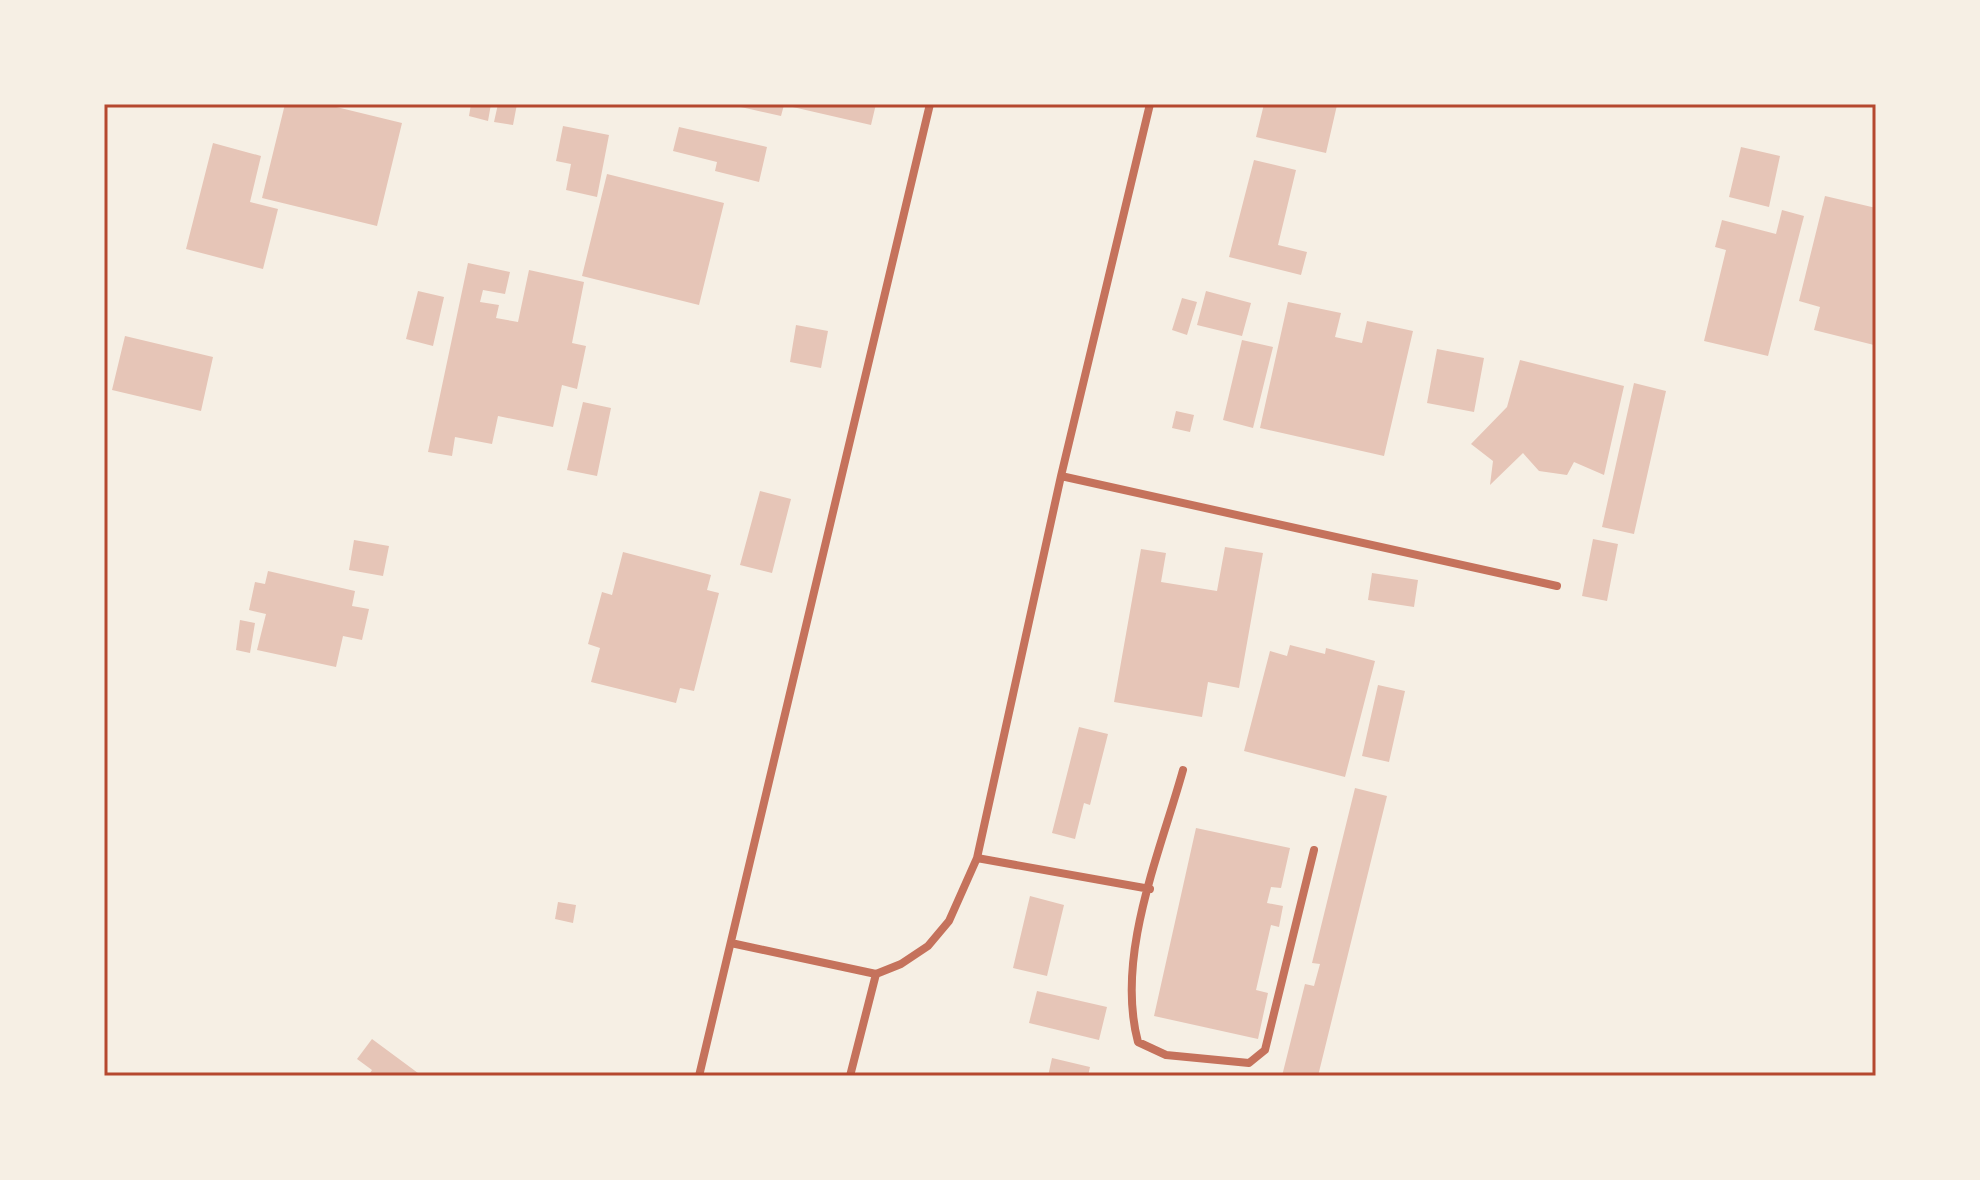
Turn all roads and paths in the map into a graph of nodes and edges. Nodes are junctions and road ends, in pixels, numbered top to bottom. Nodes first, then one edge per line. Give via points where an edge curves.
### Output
1 (930, 104) edge
2 (1150, 104) edge
3 (1061, 476) junction
4 (1557, 586) dead end
5 (1183, 770) dead end
6 (1314, 850) dead end
7 (977, 858) junction
8 (1150, 889) junction
9 (731, 943) junction
10 (876, 974) junction
11 (699, 1076) edge
12 (850, 1076) edge

1 - 9 street
2 - 3 street
3 - 4 street
3 - 7 street
5 - 8 street
6 - 8 street via 1265,1050 1249,1063 1166,1055 1138,1042 1131,1016 1130,967
7 - 8 street
7 - 10 street via 949,921 928,946
9 - 10 street
9 - 11 street
10 - 12 street

